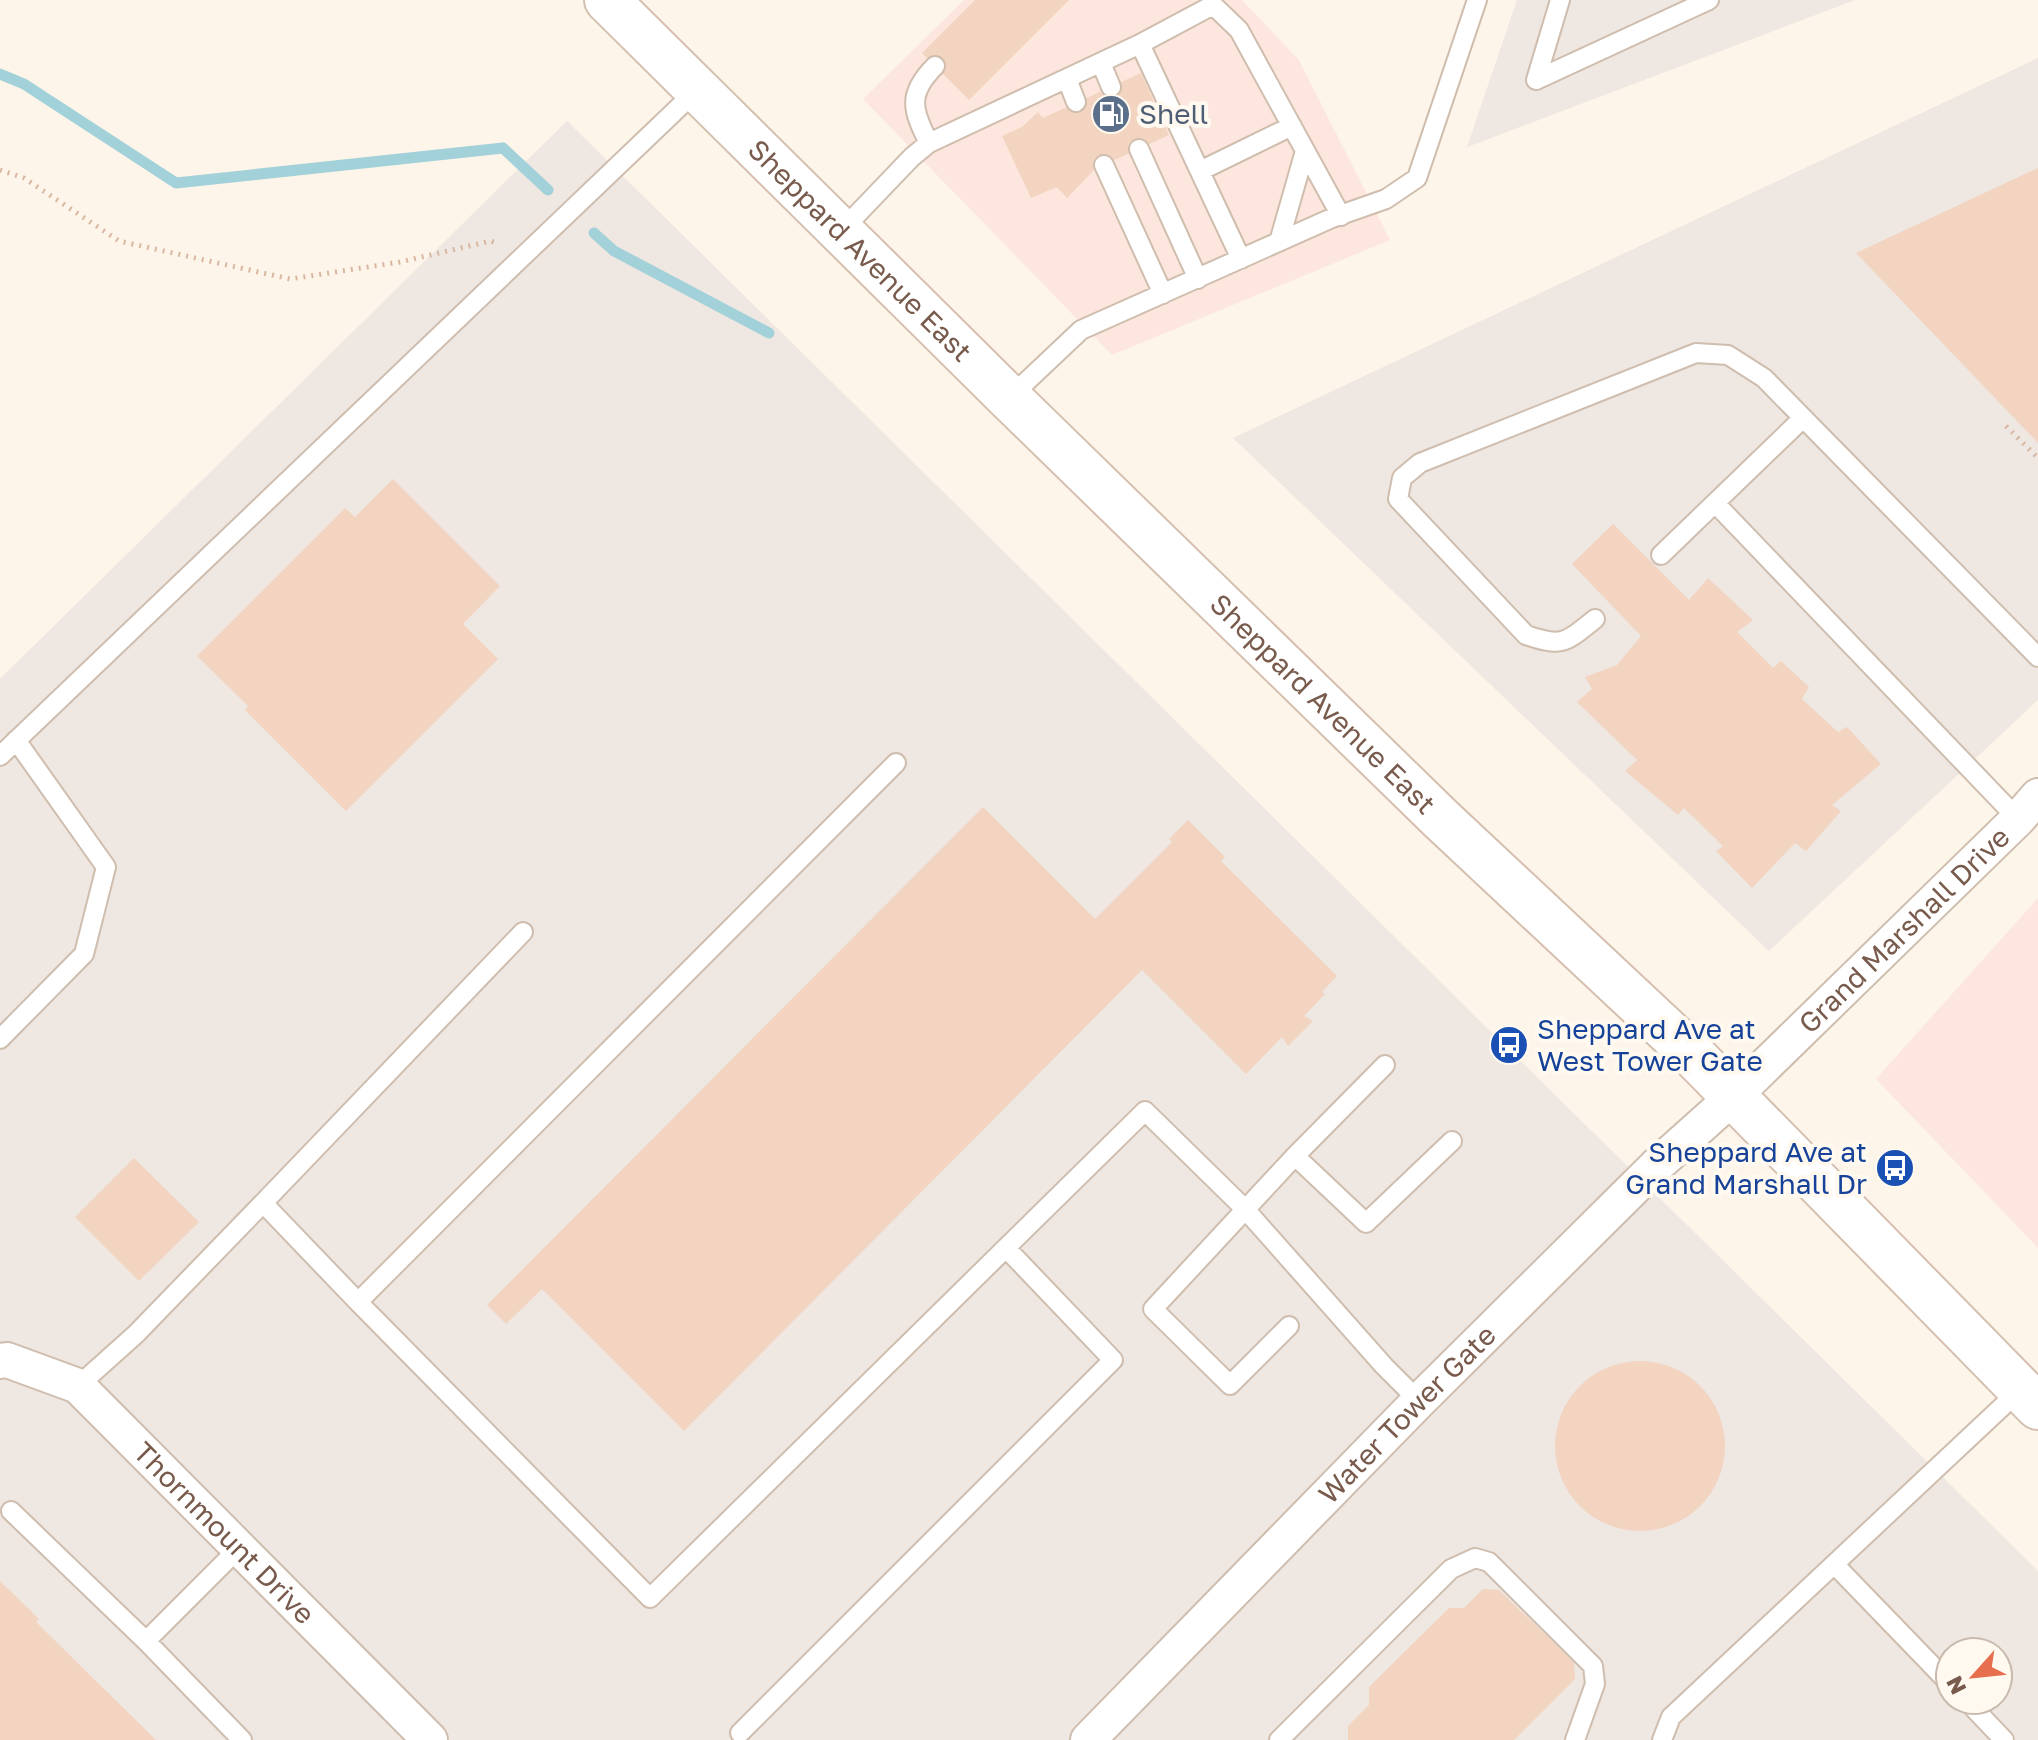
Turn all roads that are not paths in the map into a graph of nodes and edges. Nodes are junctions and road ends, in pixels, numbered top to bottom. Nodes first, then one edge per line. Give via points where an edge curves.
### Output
1 (607, 0) edge
2 (1477, 0) edge
3 (1560, 0) edge
4 (1709, 0) edge
5 (1212, 2) edge
6 (1140, 44) junction
7 (1101, 63) junction
8 (935, 66) dead end
9 (1067, 79) junction
10 (1111, 87) dead end
11 (697, 90) junction
12 (1076, 102) dead end
13 (1292, 126) junction
14 (929, 143) junction
15 (1139, 149) dead end
16 (1305, 151) junction
17 (1104, 165) dead end
18 (1202, 170) junction
19 (1341, 216) junction
20 (842, 230) junction
21 (1279, 242) junction
22 (1241, 259) junction
23 (1198, 279) junction
24 (1163, 294) junction
25 (1009, 398) junction
26 (1803, 418) junction
27 (1715, 503) junction
28 (1661, 555) dead end
29 (1595, 619) dead end
30 (2038, 657) edge
31 (16, 740) junction
32 (0, 756) edge
33 (896, 763) dead end
34 (2028, 807) edge
35 (523, 932) dead end
36 (0, 1039) edge
37 (1385, 1065) dead end
38 (1733, 1097) junction
39 (1452, 1141) dead end
40 (1295, 1156) junction
41 (263, 1203) junction
42 (1245, 1209) junction
43 (1006, 1248) junction
44 (358, 1302) junction
45 (1289, 1326) dead end
46 (0, 1361) edge
47 (78, 1386) junction
48 (2029, 1398) edge
49 (1419, 1401) junction
50 (11, 1511) dead end
51 (239, 1548) junction
52 (1835, 1565) junction
53 (146, 1641) junction
54 (1934, 1667) edge
55 (1981, 1716) edge
56 (740, 1733) dead end
57 (418, 1736) edge
58 (242, 1740) edge
59 (1088, 1740) edge
60 (1279, 1740) edge
61 (1575, 1740) edge
62 (1662, 1740) edge
63 (2004, 1740) edge

1 - 11 main road, Sheppard Avenue East
2 - 19 lane via 1417,178 1386,199
3 - 4 lane via 1536,80
5 - 6 lane
5 - 13 lane via 1239,30
6 - 7 lane
6 - 18 lane
7 - 9 lane
7 - 10 lane
8 - 14 lane via 916,89 914,114
9 - 12 lane
9 - 14 lane
11 - 20 main road, Sheppard Avenue East
11 - 31 lane
13 - 16 lane
13 - 18 lane
14 - 20 lane
15 - 23 lane
16 - 19 lane
16 - 21 lane
17 - 24 lane
18 - 22 lane
19 - 21 lane
20 - 25 main road, Sheppard Avenue East
21 - 22 lane
22 - 23 lane
23 - 24 lane
24 - 25 lane via 1081,330
25 - 38 main road, Sheppard Avenue East
26 - 27 lane
26 - 29 lane via 1764,378 1728,355 1696,353 1420,463 1402,478 1398,499 1526,635 1552,644 1570,639
26 - 30 lane
27 - 28 lane
27 - 34 lane
31 - 32 lane
31 - 36 lane via 106,867 84,954
33 - 44 lane
34 - 38 street, Grand Marshall Drive
35 - 41 lane
37 - 40 lane
38 - 48 main road, Sheppard Avenue East
38 - 49 street, Water Tower Gate
39 - 40 lane via 1366,1223
40 - 42 lane
41 - 44 lane
41 - 47 lane
42 - 43 lane via 1145,1111
42 - 45 lane via 1153,1309 1230,1385
42 - 49 lane
43 - 44 lane via 650,1598
43 - 56 lane via 1113,1360
46 - 47 street, Thornmount Drive
47 - 51 street, Thornmount Drive
48 - 52 lane
49 - 59 street, Water Tower Gate
50 - 53 lane
51 - 53 lane
51 - 57 street, Thornmount Drive
52 - 54 lane
52 - 62 lane via 1671,1717
53 - 58 lane
55 - 63 lane
60 - 61 lane via 1451,1569 1475,1558 1489,1562 1593,1666 1595,1684

